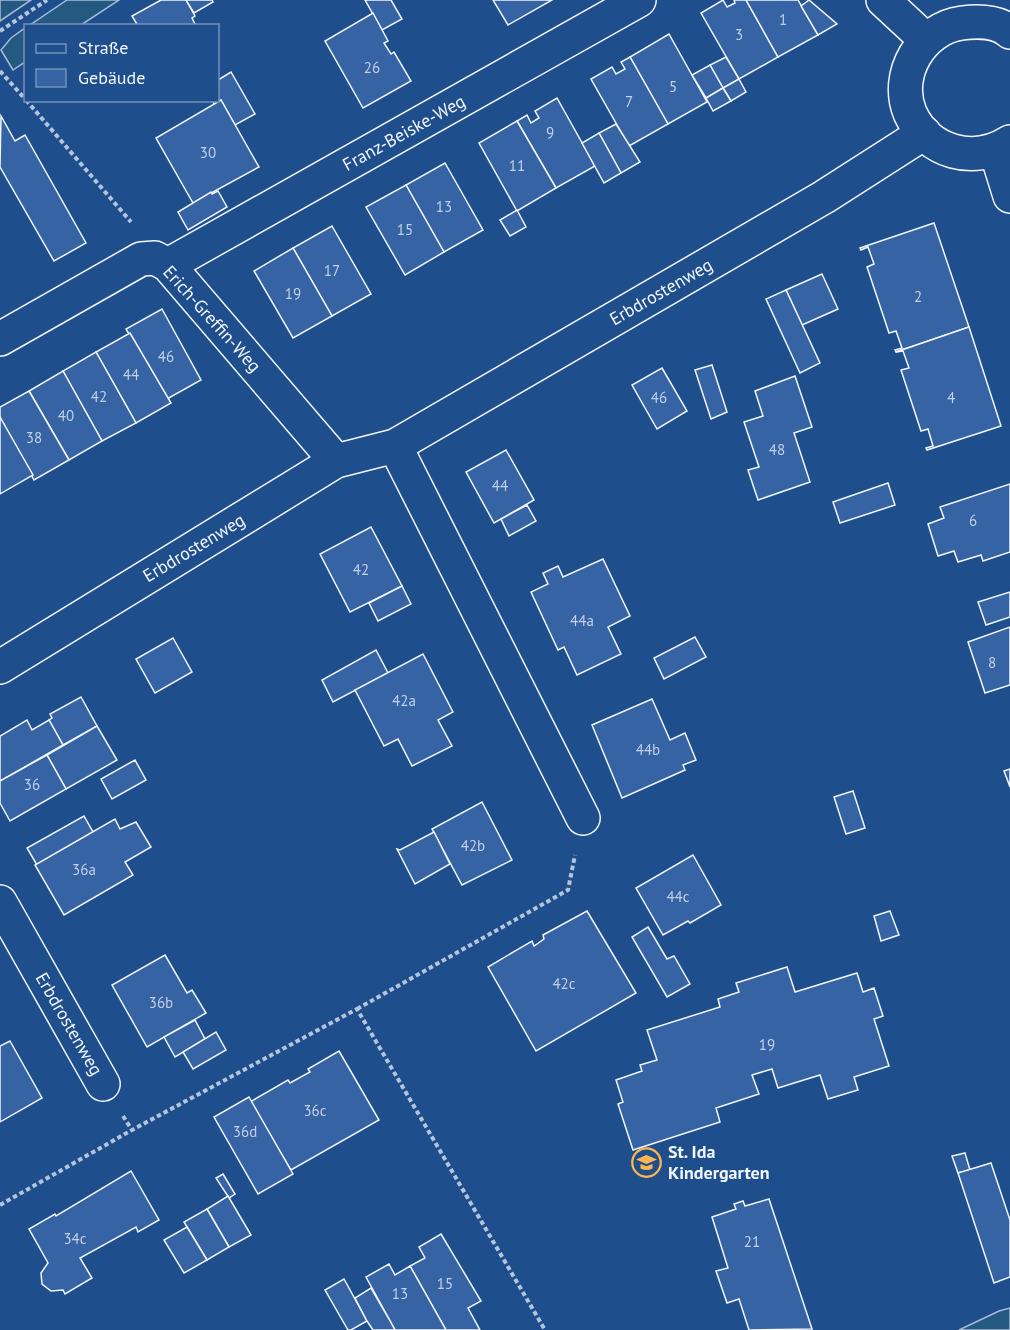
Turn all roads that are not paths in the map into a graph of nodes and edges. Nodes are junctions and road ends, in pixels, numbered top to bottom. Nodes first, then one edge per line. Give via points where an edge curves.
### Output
1 (639, 0) edge
2 (883, 0) edge
3 (1009, 27) edge
4 (926, 39) junction
5 (924, 133) junction
6 (1003, 147) edge
7 (1010, 196) edge
8 (161, 261) junction
9 (0, 339) edge
10 (395, 446) junction
11 (336, 461) junction
12 (0, 667) edge
13 (583, 818) road end
14 (0, 902) edge
15 (103, 1084) road end

1 - 8 street, Franz-Beiske-Weg
2 - 4 street
3 - 4 street via 978,21 950,24
4 - 5 street via 911,61 905,86 910,112
5 - 6 street via 945,149 970,155
5 - 10 street, Erbdrostenweg via 824,197
6 - 7 street
8 - 9 street, Erich-Greffin-Weg via 141,259
8 - 11 street, Erich-Greffin-Weg
10 - 11 street, Erbdrostenweg
10 - 13 street
11 - 12 street, Erbdrostenweg
14 - 15 street, Erbdrostenweg

